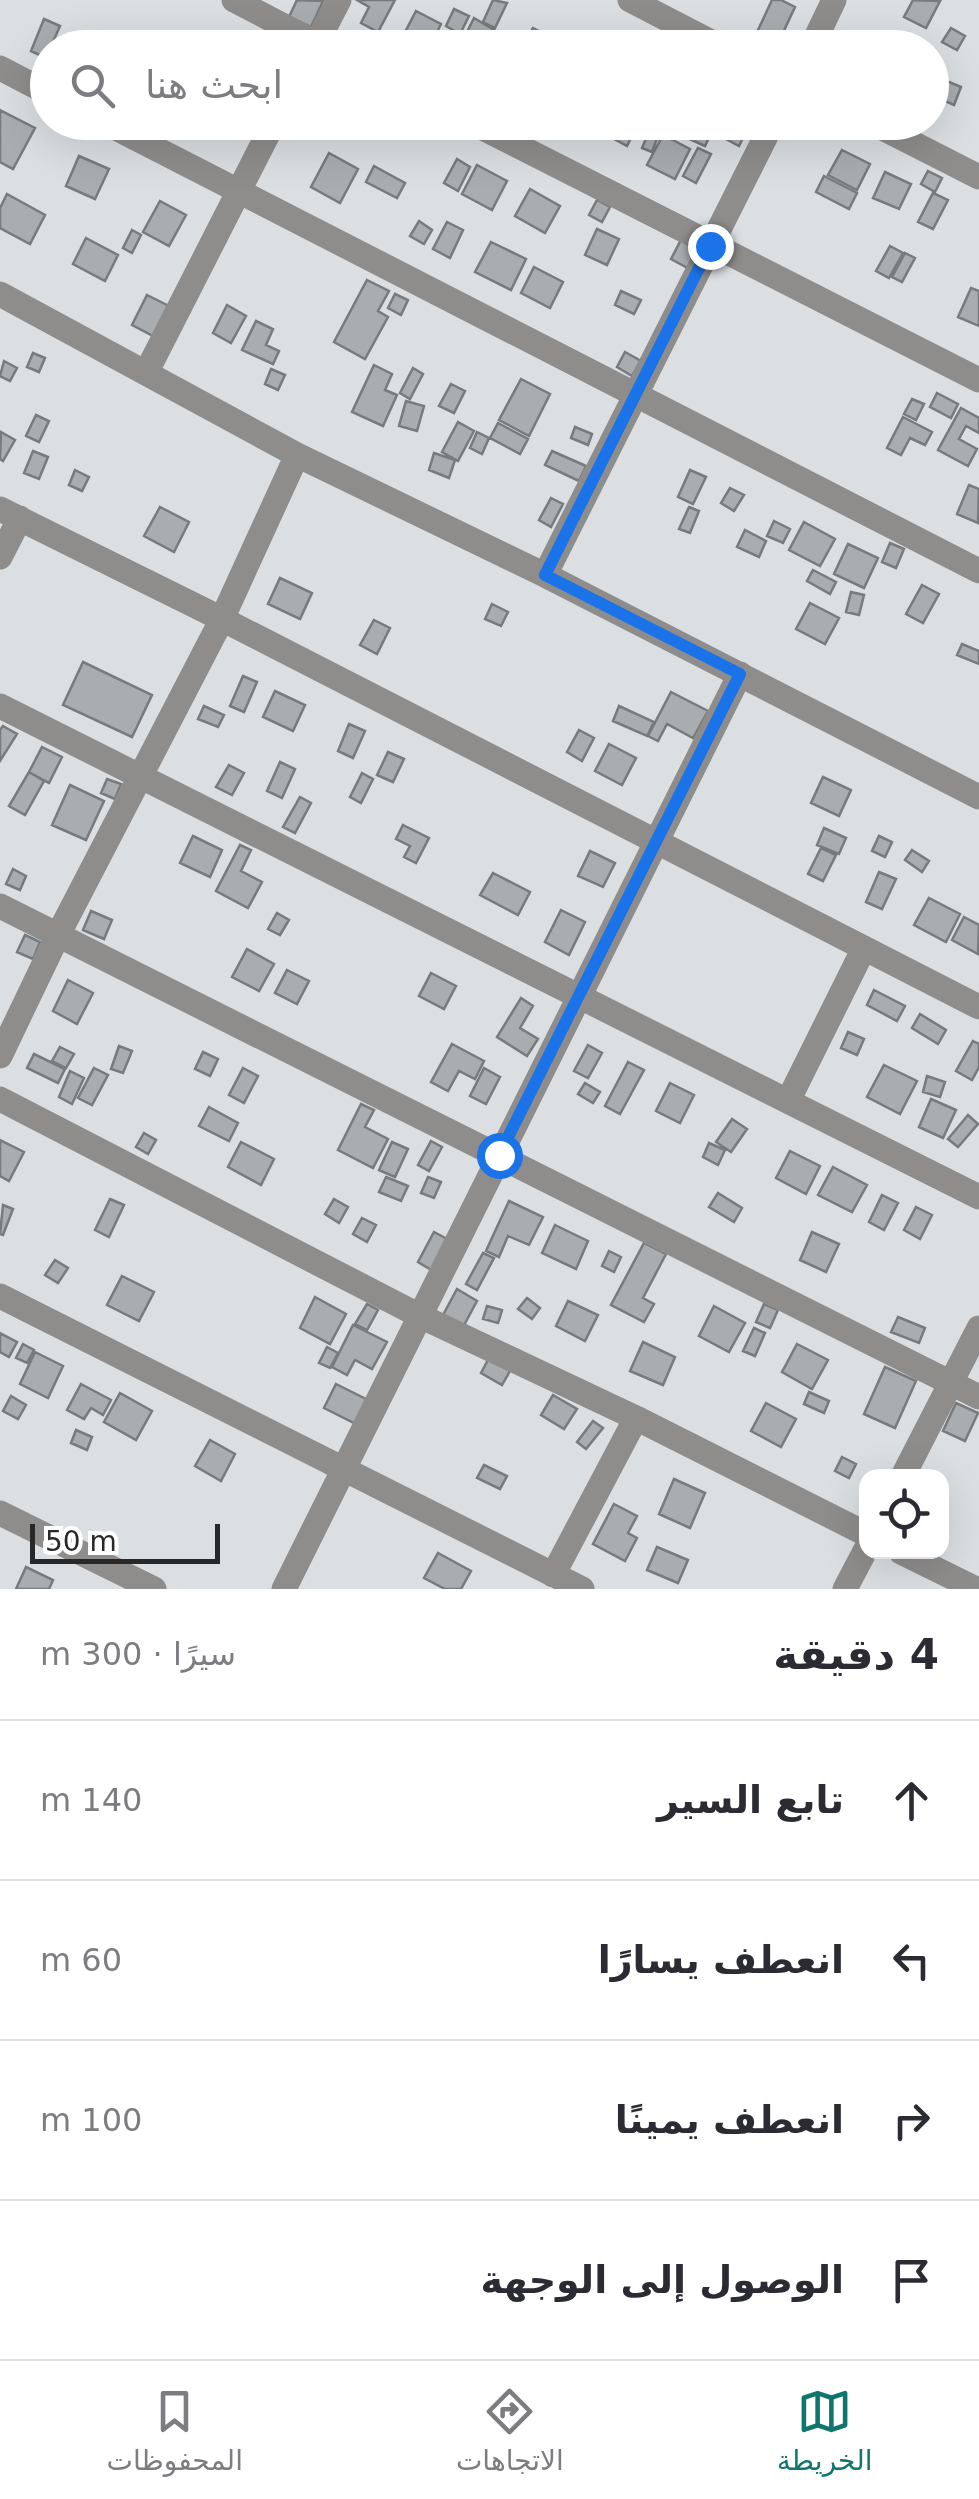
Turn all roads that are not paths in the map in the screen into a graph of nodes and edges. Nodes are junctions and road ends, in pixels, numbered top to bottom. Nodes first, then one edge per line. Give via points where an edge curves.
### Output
1 (234, 0) edge
2 (339, 0) edge
3 (630, 0) edge
4 (834, 0) edge
5 (289, 30) edge
6 (326, 30) edge
7 (688, 30) edge
8 (819, 30) edge
9 (0, 68) edge
10 (30, 84) edge
11 (138, 140) edge
12 (265, 140) edge
13 (506, 140) edge
14 (764, 140) edge
15 (906, 140) edge
16 (979, 177) edge
17 (237, 193) junction
18 (710, 246) junction
19 (0, 294) edge
20 (146, 373) junction
21 (979, 380) edge
22 (634, 397) junction
23 (297, 455) junction
24 (10, 514) edge
25 (0, 557) edge
26 (979, 572) edge
27 (545, 575) junction
28 (222, 618) junction
29 (740, 674) junction
30 (0, 706) edge
31 (140, 778) junction
32 (976, 788) edge
33 (656, 842) junction
34 (0, 906) edge
35 (58, 934) junction
36 (864, 948) junction
37 (578, 994) junction
38 (979, 1007) edge
39 (0, 1056) edge
40 (0, 1099) edge
41 (788, 1100) junction
42 (499, 1155) junction
43 (979, 1196) edge
44 (0, 1296) edge
45 (418, 1314) junction
46 (979, 1328) edge
47 (951, 1382) junction
48 (979, 1397) edge
49 (636, 1418) junction
50 (342, 1469) junction
51 (908, 1469) edge
52 (0, 1513) edge
53 (859, 1530) edge
54 (861, 1559) edge
55 (914, 1559) edge
56 (554, 1574) junction
57 (154, 1589) edge
58 (284, 1589) edge
59 (582, 1589) edge
60 (845, 1589) edge
61 (976, 1589) edge

1 - 5 street
2 - 6 street
3 - 7 street
4 - 8 street
9 - 10 street
11 - 17 street
12 - 17 street
13 - 18 street
14 - 18 street
15 - 16 street
17 - 20 street
17 - 22 street
18 - 21 street
18 - 22 street
19 - 20 street
20 - 23 street
22 - 26 street
22 - 27 street
23 - 27 street
23 - 28 street
24 - 25 street
24 - 28 street
27 - 29 street
28 - 31 street
28 - 33 street
29 - 32 street
29 - 33 street
30 - 31 street
31 - 35 street
31 - 37 street
33 - 36 street
33 - 37 street
34 - 35 street
35 - 39 street
35 - 42 street
36 - 38 street
36 - 41 street
37 - 41 street
37 - 42 street
40 - 45 street
41 - 43 street
42 - 45 street
42 - 47 street
44 - 50 street
45 - 49 street
45 - 50 street
46 - 47 street
47 - 48 street
47 - 51 street
49 - 53 street
49 - 56 street
50 - 56 street
50 - 58 street
52 - 57 street
54 - 60 street
55 - 61 street
56 - 59 street

